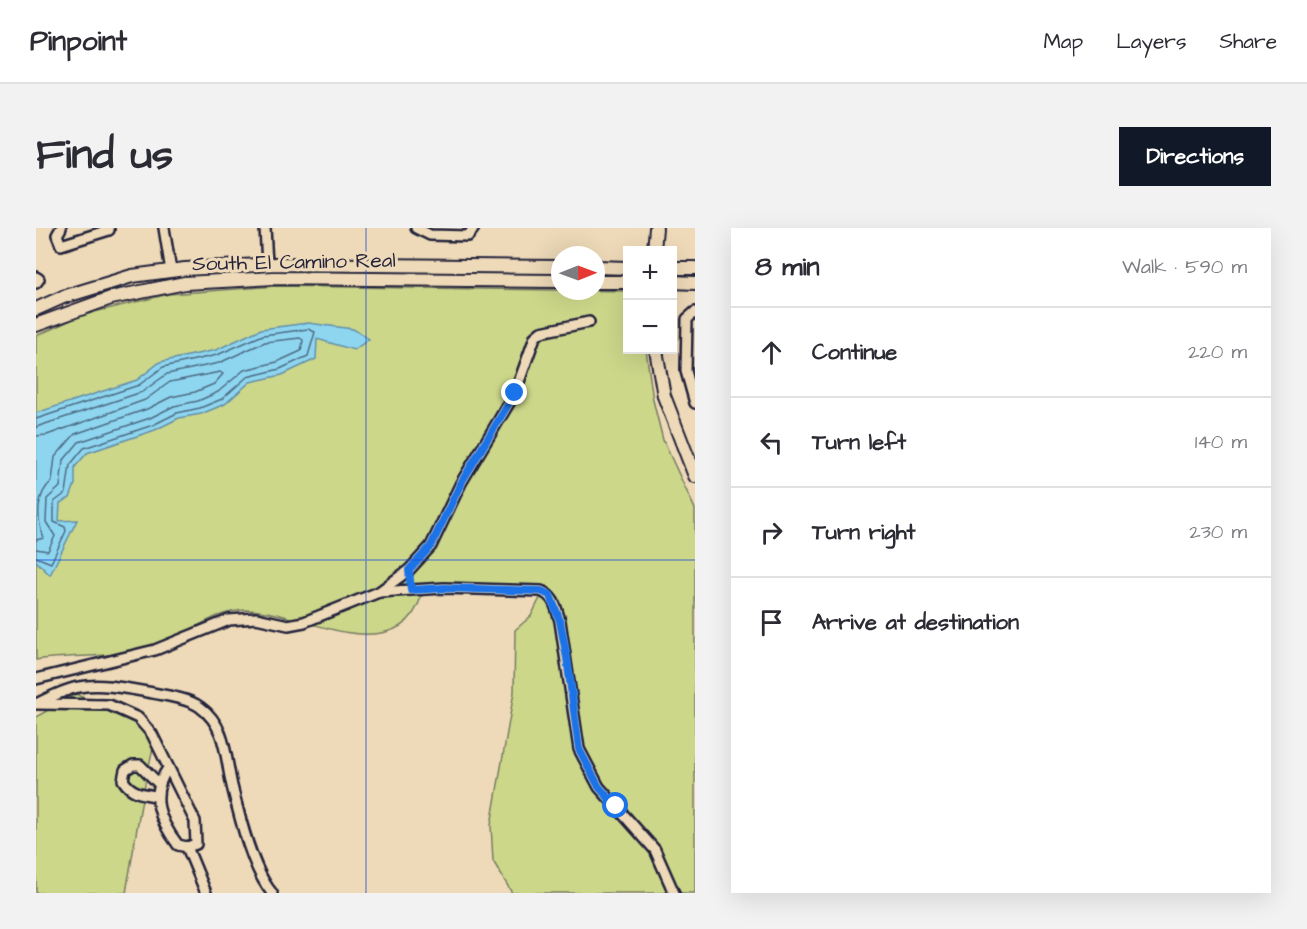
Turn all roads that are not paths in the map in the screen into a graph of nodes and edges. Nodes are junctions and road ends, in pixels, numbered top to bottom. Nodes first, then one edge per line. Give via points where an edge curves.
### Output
1 (61, 228) edge
2 (120, 228) edge
3 (164, 228) edge
4 (265, 228) edge
5 (416, 228) edge
6 (474, 228) edge
7 (656, 228) edge
8 (108, 229) edge
9 (654, 246) edge
10 (267, 264) junction
11 (551, 267) edge
12 (605, 267) edge
13 (623, 268) edge
14 (677, 268) edge
15 (695, 268) edge
16 (171, 271) junction
17 (36, 277) edge
18 (551, 281) edge
19 (605, 282) edge
20 (623, 282) edge
21 (677, 282) edge
22 (36, 283) edge
23 (695, 283) edge
24 (155, 287) junction
25 (36, 309) edge
26 (695, 312) edge
27 (589, 322) dead end
28 (36, 325) edge
29 (657, 354) edge
30 (695, 403) edge
31 (695, 476) edge
32 (409, 570) junction
33 (411, 590) junction
34 (379, 592) junction
35 (36, 679) edge
36 (36, 704) edge
37 (168, 768) junction
38 (159, 784) junction
39 (156, 796) junction
40 (187, 847) junction
41 (206, 893) edge
42 (272, 893) edge
43 (674, 893) edge

1 - 8 street via 57,235 61,245
2 - 8 street
3 - 16 street
4 - 10 street
5 - 6 street via 430,235 468,236
7 - 9 main road
10 - 11 main road, South El Camino Real
10 - 16 main road, South El Camino Real
12 - 13 main road
14 - 15 main road
16 - 24 main road
16 - 25 main road, South El Camino Real via 132,276
17 - 22 street
18 - 24 main road, South El Camino Real via 274,278
19 - 20 main road
21 - 23 main road
24 - 28 main road, South El Camino Real
26 - 30 street via 687,318 686,361
27 - 32 street via 534,337 515,393 461,483 431,546
29 - 31 main road via 674,429
32 - 33 street
32 - 34 street
33 - 34 street
33 - 43 street via 541,591 550,595 565,649 579,749 599,787 655,850
34 - 35 street via 304,622 288,625 256,618 229,620 155,651
36 - 37 street via 109,705 138,718 152,734
36 - 42 street via 78,687 110,686 162,694 199,706 222,735 249,843
37 - 38 street
37 - 40 street via 195,821 196,844
38 - 39 street
38 - 39 street via 140,765 125,771 123,780 128,787
39 - 40 street via 170,834 178,845
40 - 41 street

